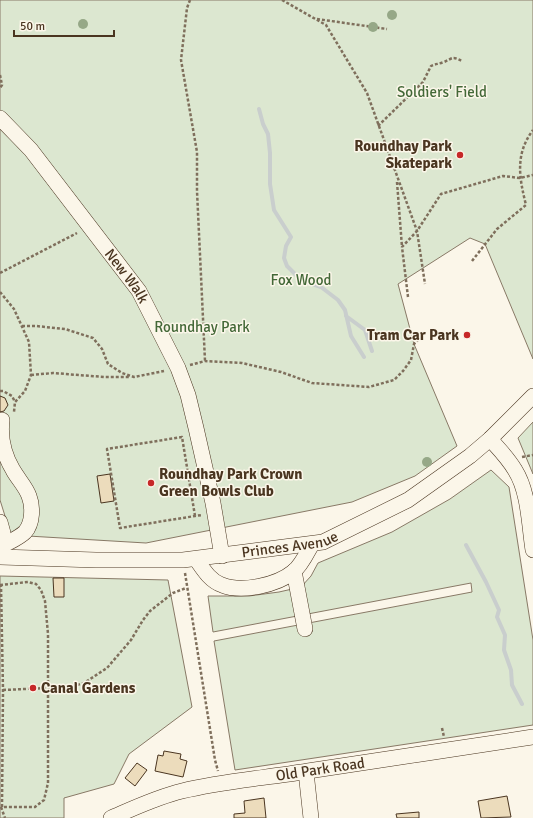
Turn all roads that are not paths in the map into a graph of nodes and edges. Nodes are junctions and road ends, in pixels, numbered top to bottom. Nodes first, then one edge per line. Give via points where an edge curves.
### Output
1 (0, 118) edge
2 (533, 396) edge
3 (2, 420) dead end
4 (490, 439) junction
5 (0, 522) edge
6 (312, 544) junction
7 (533, 550) edge
8 (1, 554) edge
9 (222, 556) junction
10 (190, 560) junction
11 (294, 571) junction
12 (305, 629) dead end
13 (533, 737) edge
14 (306, 772) junction
15 (111, 818) edge
16 (311, 818) edge

1 - 9 street, New Walk via 32,150 139,291 178,368 188,395 215,513
2 - 4 street, Princes Avenue
3 - 8 street via 0,430 6,455 29,496 32,511 26,530
4 - 6 street, Princes Avenue via 408,500 323,542
4 - 7 street via 516,471 524,492
5 - 8 street via 3,533
6 - 9 street, Princes Avenue
6 - 11 street
8 - 10 street, Princes Avenue via 96,560
9 - 10 street, Princes Avenue
10 - 11 street via 221,585 238,588 265,586
11 - 12 street
13 - 14 street, Old Park Road
14 - 15 street, Old Park Road via 181,791
14 - 16 street

